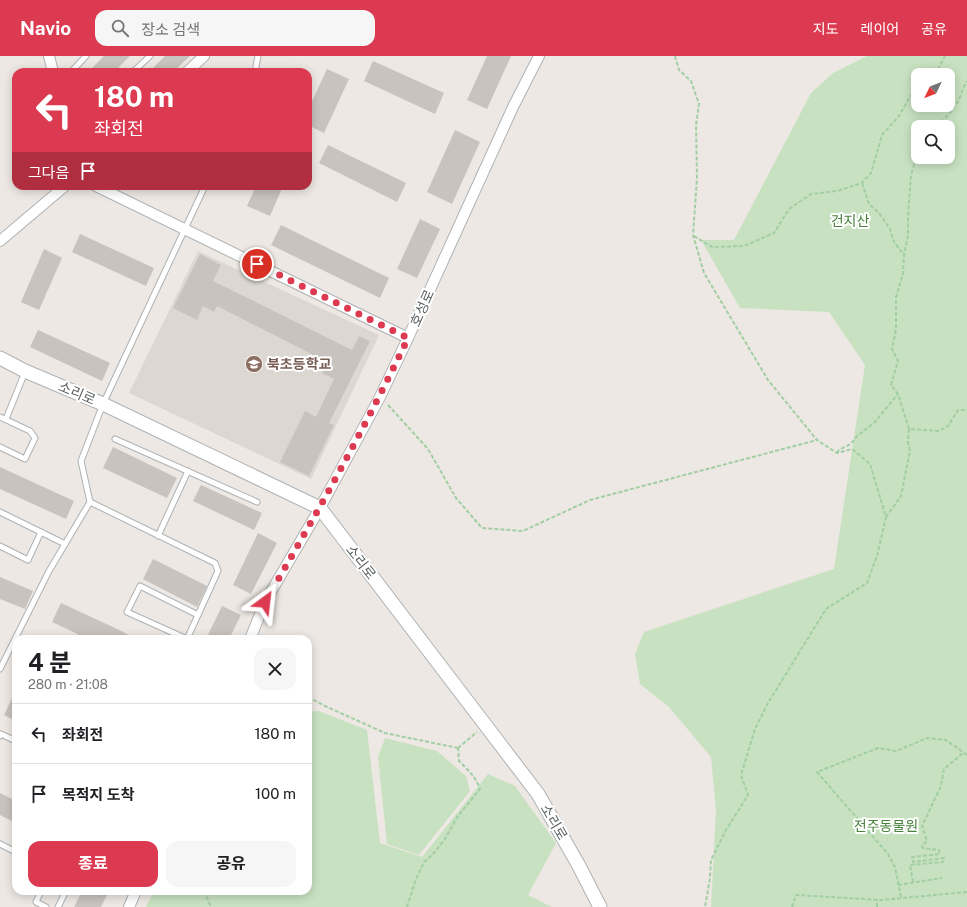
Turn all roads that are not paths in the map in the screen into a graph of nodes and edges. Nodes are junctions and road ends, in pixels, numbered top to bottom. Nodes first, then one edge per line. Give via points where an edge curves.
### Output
1 (49, 56) edge
2 (86, 56) edge
3 (150, 56) edge
4 (204, 56) edge
5 (258, 56) edge
6 (539, 56) edge
7 (52, 68) edge
8 (74, 68) edge
9 (137, 68) edge
10 (191, 68) edge
11 (256, 68) edge
12 (61, 190) edge
13 (104, 190) edge
14 (203, 190) edge
15 (185, 229) junction
16 (0, 241) edge
17 (408, 338) junction
18 (0, 358) edge
19 (25, 371) junction
20 (103, 404) junction
21 (0, 417) edge
22 (6, 419) junction
23 (116, 440) dead end
24 (0, 447) edge
25 (188, 472) junction
26 (90, 502) junction
27 (257, 502) dead end
28 (320, 508) junction
29 (1, 514) edge
30 (42, 532) junction
31 (158, 536) junction
32 (65, 544) junction
33 (0, 546) edge
34 (198, 615) junction
35 (18, 635) edge
36 (178, 635) edge
37 (189, 635) edge
38 (252, 635) edge
39 (12, 646) edge
40 (0, 670) edge
41 (0, 736) edge
42 (12, 739) edge
43 (0, 844) edge
44 (12, 850) edge
45 (39, 895) edge
46 (64, 895) edge
47 (134, 895) edge
48 (46, 907) edge
49 (58, 907) edge
50 (129, 907) edge
51 (600, 907) edge

1 - 7 street
2 - 8 lane
3 - 9 lane
4 - 10 street
5 - 11 lane
6 - 17 street, 호성로 via 513,106
12 - 16 street
13 - 15 street
14 - 15 lane
15 - 17 street
15 - 20 lane
17 - 28 street, 호성로 via 380,397
18 - 19 street, 소리로
19 - 20 street, 소리로
19 - 22 lane
20 - 26 lane via 81,461
20 - 28 street, 소리로
21 - 22 lane
22 - 24 lane via 30,432 35,438 25,459
23 - 25 lane
25 - 27 lane
25 - 31 lane
26 - 31 lane
26 - 32 lane
28 - 38 street, 호성로 via 265,602
28 - 51 street, 소리로 via 538,794
29 - 30 lane
30 - 32 lane
30 - 33 lane via 28,560
31 - 34 lane via 215,563 218,571
32 - 35 lane
34 - 36 lane via 140,586 127,612
34 - 37 lane
39 - 40 lane
41 - 42 lane via 1,734
43 - 44 lane
45 - 48 lane via 36,902
46 - 49 lane
47 - 50 street

